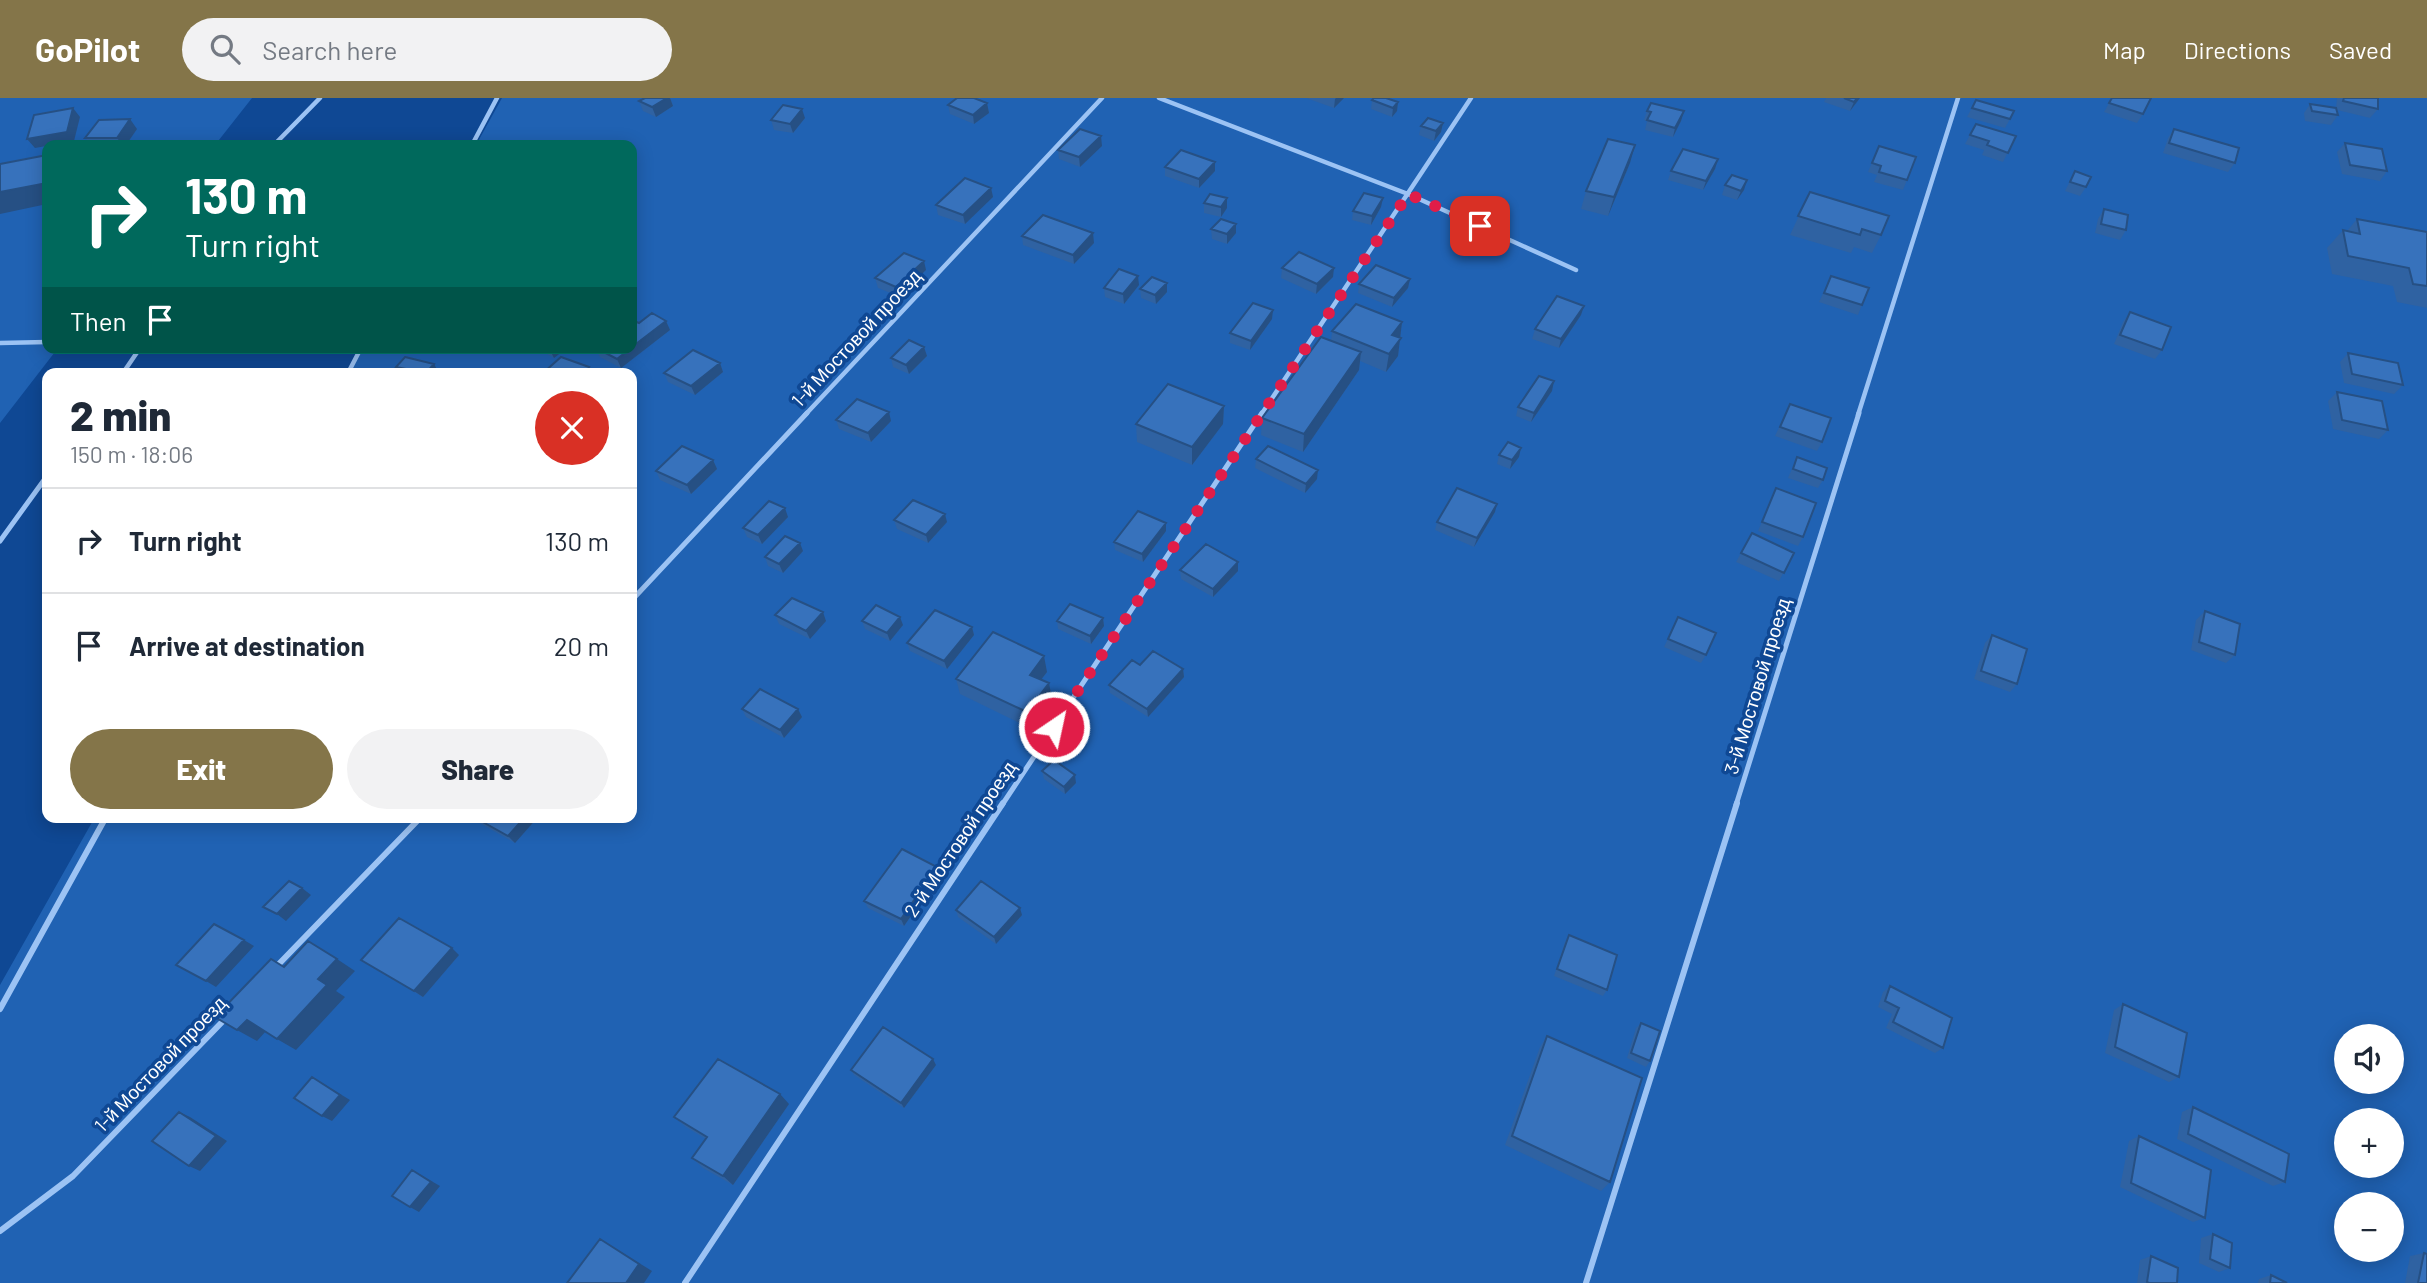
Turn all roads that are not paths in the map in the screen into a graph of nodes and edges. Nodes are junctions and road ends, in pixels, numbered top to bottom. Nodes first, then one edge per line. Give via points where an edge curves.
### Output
1 (320, 98) edge
2 (497, 98) edge
3 (1102, 98) edge
4 (1159, 98) edge
5 (1471, 98) edge
6 (1958, 98) edge
7 (279, 140) edge
8 (475, 140) edge
9 (1408, 194) junction
10 (1576, 270) dead end
11 (42, 342) edge
12 (0, 343) edge
13 (42, 483) edge
14 (0, 541) edge
15 (637, 595) edge
16 (103, 823) edge
17 (415, 823) edge
18 (267, 977) edge
19 (0, 1009) edge
20 (228, 1017) edge
21 (0, 1231) edge
22 (685, 1283) edge
23 (1586, 1283) edge

1 - 7 lane
2 - 8 lane
3 - 15 lane, 1-й Мостовой проезд
4 - 9 lane
5 - 9 lane, 2-й Мостовой проезд
6 - 23 lane, 3-й Мостовой проезд
9 - 10 lane
9 - 22 lane, 2-й Мостовой проезд
11 - 12 lane
13 - 14 lane
16 - 19 lane
17 - 18 lane
20 - 21 lane, 1-й Мостовой проезд via 74,1176

